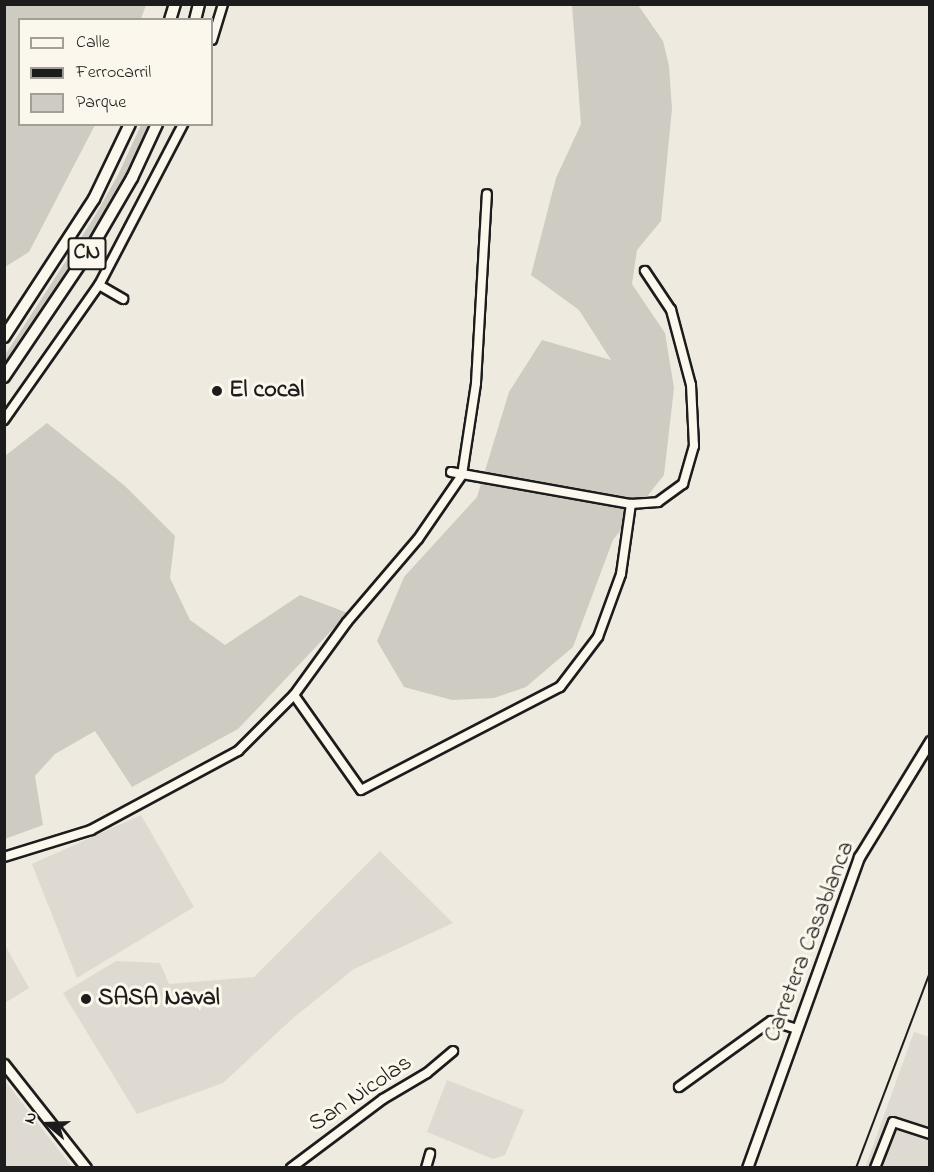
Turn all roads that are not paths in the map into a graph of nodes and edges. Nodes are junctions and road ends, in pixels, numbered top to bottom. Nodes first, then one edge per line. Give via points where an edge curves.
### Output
1 (223, 4) edge
2 (213, 37) edge
3 (129, 126) edge
4 (156, 126) edge
5 (182, 126) edge
6 (487, 194) dead end
7 (645, 271) dead end
8 (99, 285) junction
9 (123, 299) dead end
10 (4, 337) edge
11 (4, 376) edge
12 (4, 420) edge
13 (451, 472) dead end
14 (462, 475) junction
15 (631, 504) junction
16 (294, 695) junction
17 (930, 741) edge
18 (4, 857) edge
19 (797, 1029) junction
20 (453, 1051) dead end
21 (4, 1064) edge
22 (679, 1088) dead end
23 (930, 1134) edge
24 (430, 1154) dead end
25 (86, 1167) edge
26 (291, 1167) edge
27 (426, 1167) edge
28 (747, 1167) edge
29 (875, 1167) edge

1 - 2 street
3 - 10 highway, CN via 94,199
4 - 11 highway, CN via 132,178 93,245
5 - 8 street
6 - 14 street via 476,383
7 - 15 street via 671,310 691,385 694,446 683,484 658,502
8 - 9 street
8 - 12 street
13 - 14 street
14 - 15 street
14 - 16 street via 418,539 347,622
15 - 16 street via 621,574 598,637 560,687 361,790
16 - 18 street via 238,751 90,830
17 - 19 main road, Carretera Casablanca via 859,857
19 - 22 street via 771,1021
19 - 28 main road, Carretera Casablanca
20 - 26 street, San Nicolas
21 - 25 main road
23 - 29 street via 893,1122
24 - 27 street

